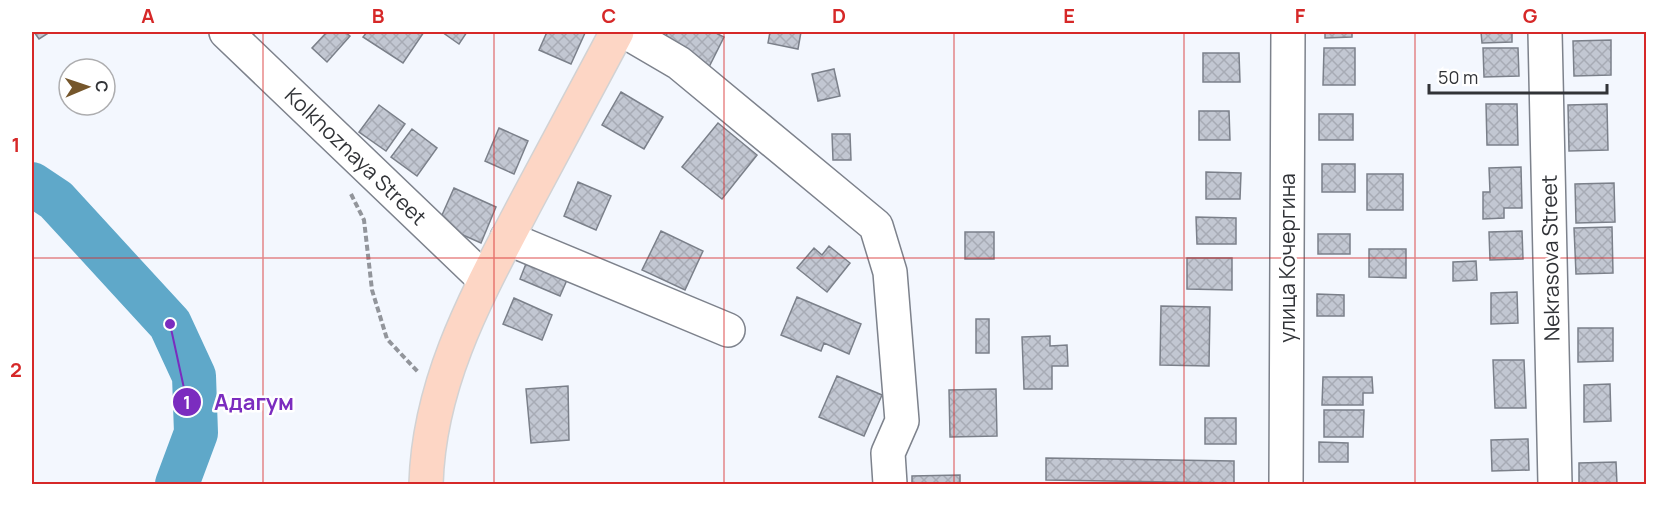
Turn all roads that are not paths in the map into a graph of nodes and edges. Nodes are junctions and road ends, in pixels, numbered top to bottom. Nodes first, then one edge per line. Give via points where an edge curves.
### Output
1 (226, 32) edge
2 (617, 32) edge
3 (626, 32) edge
4 (1288, 32) edge
5 (1545, 32) edge
6 (507, 238) junction
7 (485, 280) junction
8 (728, 330) dead end
9 (426, 484) edge
10 (890, 484) edge
11 (1286, 484) edge
12 (1555, 484) edge

1 - 7 street, Kolkhoznaya Street
2 - 6 main road
3 - 10 street via 679,63 876,226 890,272 902,421 888,453
4 - 11 street, улица Кочергина
5 - 12 street, Nekrasova Street
6 - 7 main road
6 - 8 street
7 - 9 main road via 462,327 439,396

